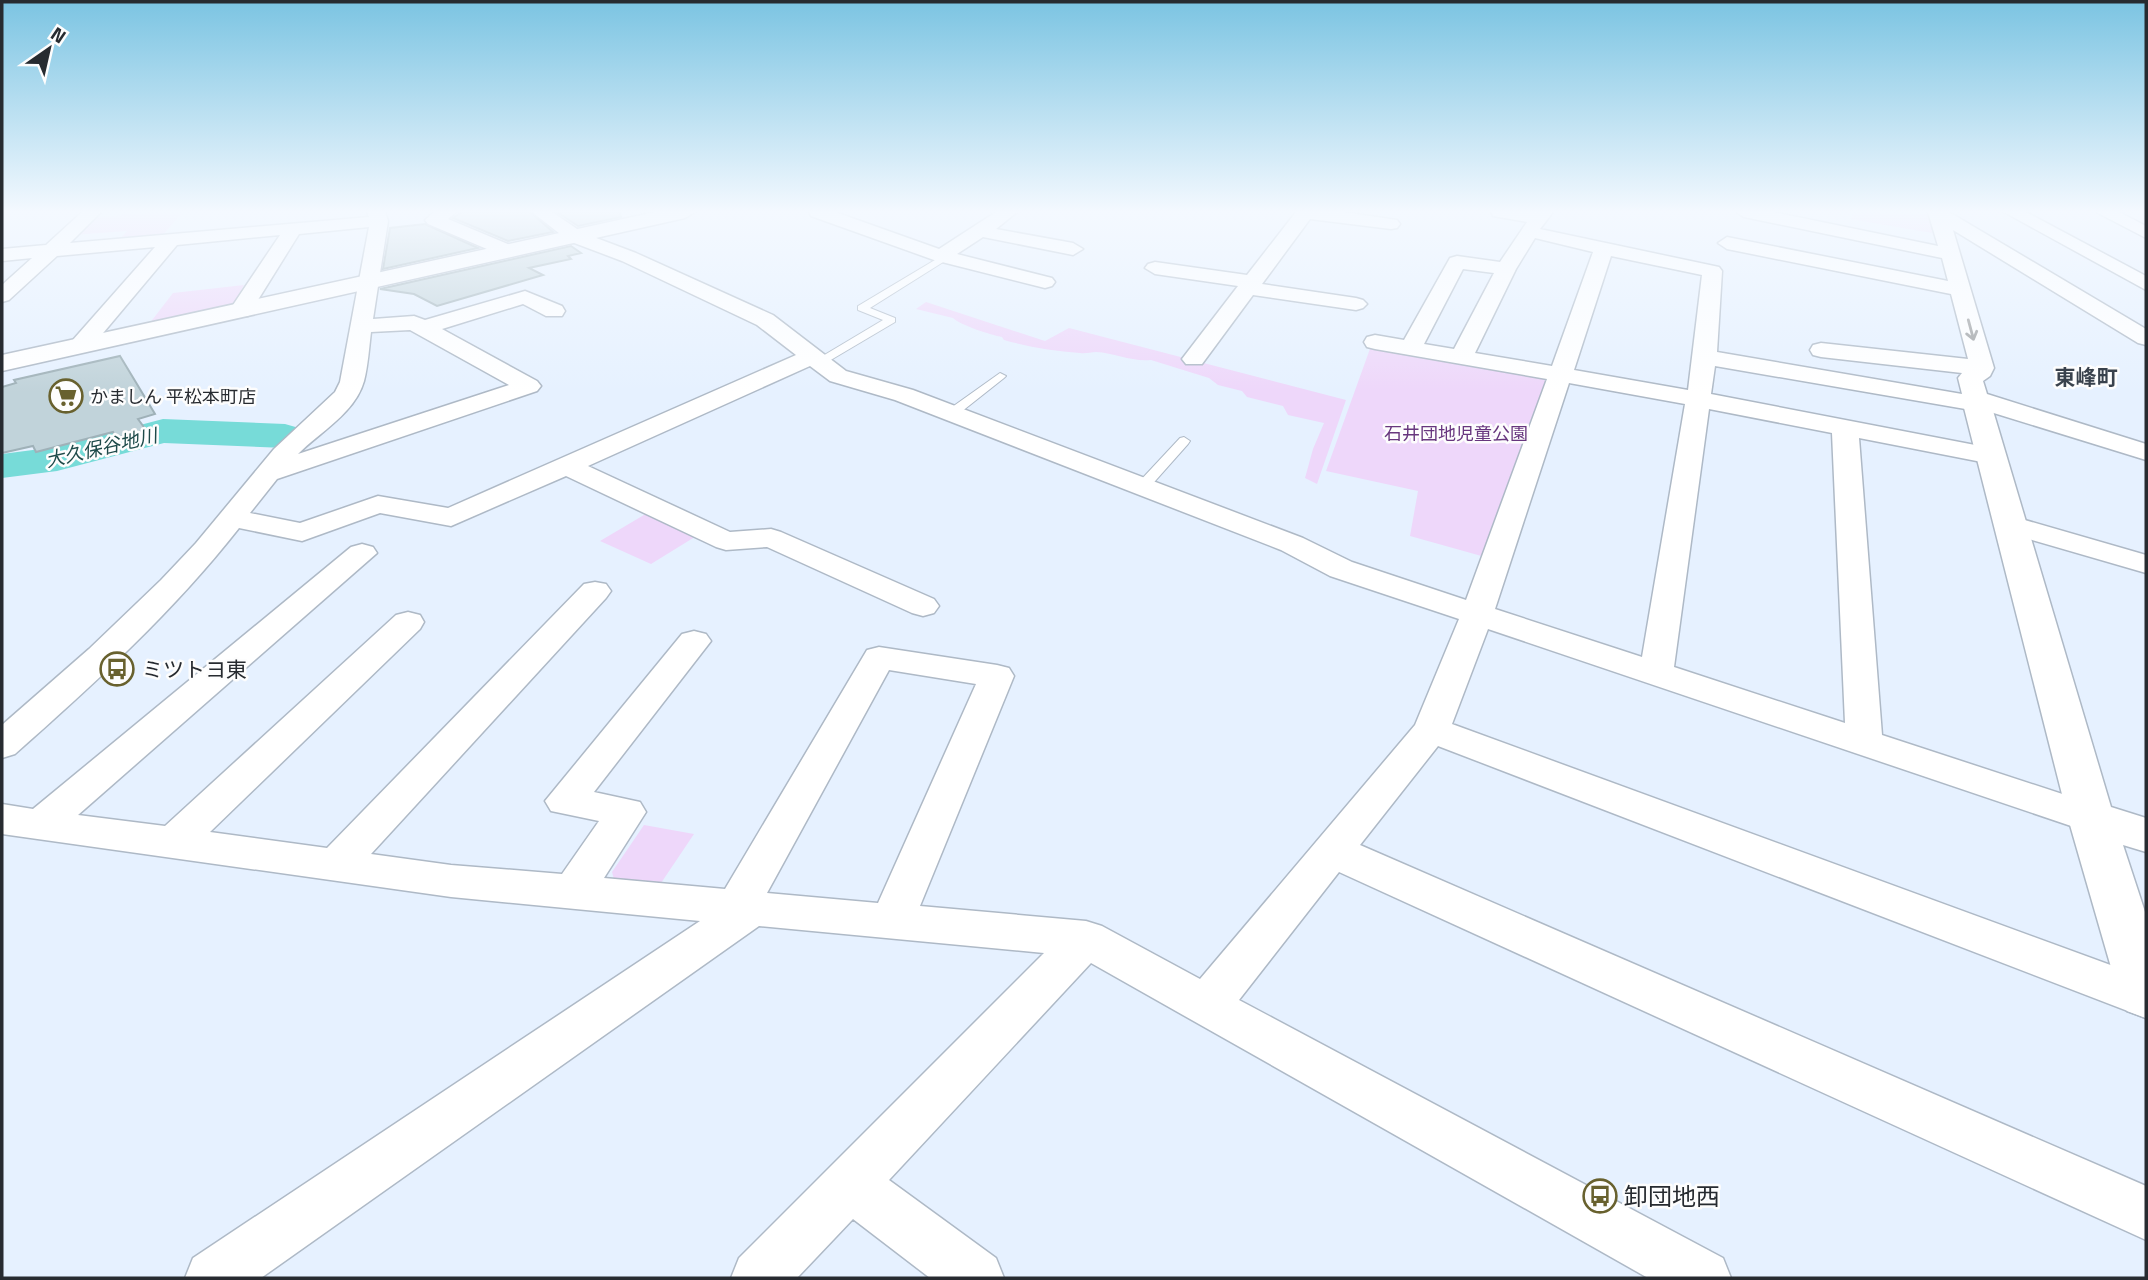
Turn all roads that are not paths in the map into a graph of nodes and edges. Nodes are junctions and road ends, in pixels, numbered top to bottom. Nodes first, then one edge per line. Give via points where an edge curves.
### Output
1 (2124, 271) edge
2 (29, 272) edge
3 (144, 272) edge
4 (265, 272) edge
5 (370, 272) edge
6 (415, 272) edge
7 (661, 272) edge
8 (919, 272) edge
9 (1005, 272) edge
10 (1189, 272) edge
11 (1233, 272) edge
12 (1260, 272) edge
13 (1452, 272) edge
14 (1505, 272) edge
15 (1596, 272) edge
16 (1712, 272) edge
17 (1869, 272) edge
18 (1955, 272) edge
19 (2034, 272) edge
20 (1254, 279) junction
21 (369, 282) junction
22 (1045, 282) dead end
23 (1960, 290) junction
24 (2, 296) edge
25 (2137, 296) edge
26 (2085, 302) junction
27 (1356, 304) dead end
28 (240, 311) junction
29 (554, 311) dead end
30 (360, 326) junction
31 (424, 328) junction
32 (2146, 338) edge
33 (1375, 342) dead end
34 (80, 346) junction
35 (1410, 349) junction
36 (1821, 350) dead end
37 (1705, 357) junction
38 (1461, 358) junction
39 (816, 359) junction
40 (1194, 359) dead end
41 (2, 363) edge
42 (1981, 367) junction
43 (1000, 376) dead end
44 (1558, 376) junction
45 (1698, 400) junction
46 (1976, 402) junction
47 (952, 413) junction
48 (1845, 427) junction
49 (1184, 441) dead end
50 (2146, 452) edge
51 (1992, 456) junction
52 (566, 466) junction
53 (265, 475) junction
54 (1143, 486) junction
55 (230, 518) junction
56 (2011, 525) junction
57 (362, 553) dead end
58 (2146, 564) edge
59 (595, 591) dead end
60 (923, 606) dead end
61 (1476, 614) junction
62 (408, 622) dead end
63 (694, 641) dead end
64 (1656, 674) junction
65 (1431, 730) junction
66 (1864, 743) junction
67 (2, 745) edge
68 (2091, 818) junction
69 (21, 822) edge
70 (2146, 835) edge
71 (174, 842) junction
72 (1333, 851) junction
73 (336, 865) junction
74 (573, 892) junction
75 (745, 908) junction
76 (892, 921) junction
77 (1086, 939) junction
78 (2146, 996) edge
79 (1207, 1005) junction
80 (850, 1184) junction
81 (2146, 1213) edge
82 (213, 1278) edge
83 (759, 1278) edge
84 (976, 1278) edge
85 (1703, 1278) edge

1 - 25 street
2 - 24 street
3 - 34 street
4 - 28 street
5 - 21 street
6 - 21 street
7 - 39 street via 765,320
8 - 39 lane via 863,308 891,320
9 - 22 street
10 - 20 street
11 - 20 street
12 - 20 street
13 - 35 street
14 - 38 street
15 - 44 street
16 - 37 street
17 - 23 street
18 - 23 street
19 - 26 street
20 - 27 street
20 - 40 street
21 - 28 street
21 - 30 street
23 -> 42 street
25 - 26 street
26 - 32 street
28 - 34 street
29 - 31 street via 524,297
30 - 31 street via 414,323
30 - 53 street via 348,392
31 - 53 street via 529,386
33 - 35 street
34 - 41 street
35 - 38 street
36 - 42 street
37 - 45 street
37 - 46 street
38 - 44 street
39 - 47 street via 838,376
39 - 52 street
42 - 46 street via 1982,372 1970,378
43 - 47 lane
44 - 45 street
44 - 61 street
45 - 48 street
45 - 64 street
46 - 50 street
46 - 51 street
47 - 54 street
48 - 51 street
48 - 66 street
49 - 54 lane
51 - 56 street
52 - 55 street via 451,517 378,503 302,532
52 - 60 street via 726,541 771,538
53 - 55 street
54 - 61 street via 1292,544 1341,569
55 - 67 street via 196,561 88,670
56 - 58 street
56 - 68 street
57 - 69 street
59 - 73 street
61 - 64 street
61 - 65 street
62 - 71 street
63 - 74 street via 565,801 626,812
64 - 66 street
65 - 72 street
65 - 78 street
66 - 68 street
68 - 70 street
68 - 78 street
69 - 71 street
71 - 73 street
72 - 79 street
72 - 81 street
73 - 74 street
74 - 75 street
75 - 76 street
75 - 76 street via 880,658 998,676
75 - 82 street
76 - 77 street
77 - 79 street
77 - 80 street
79 - 85 street
80 - 83 street
80 - 84 street

